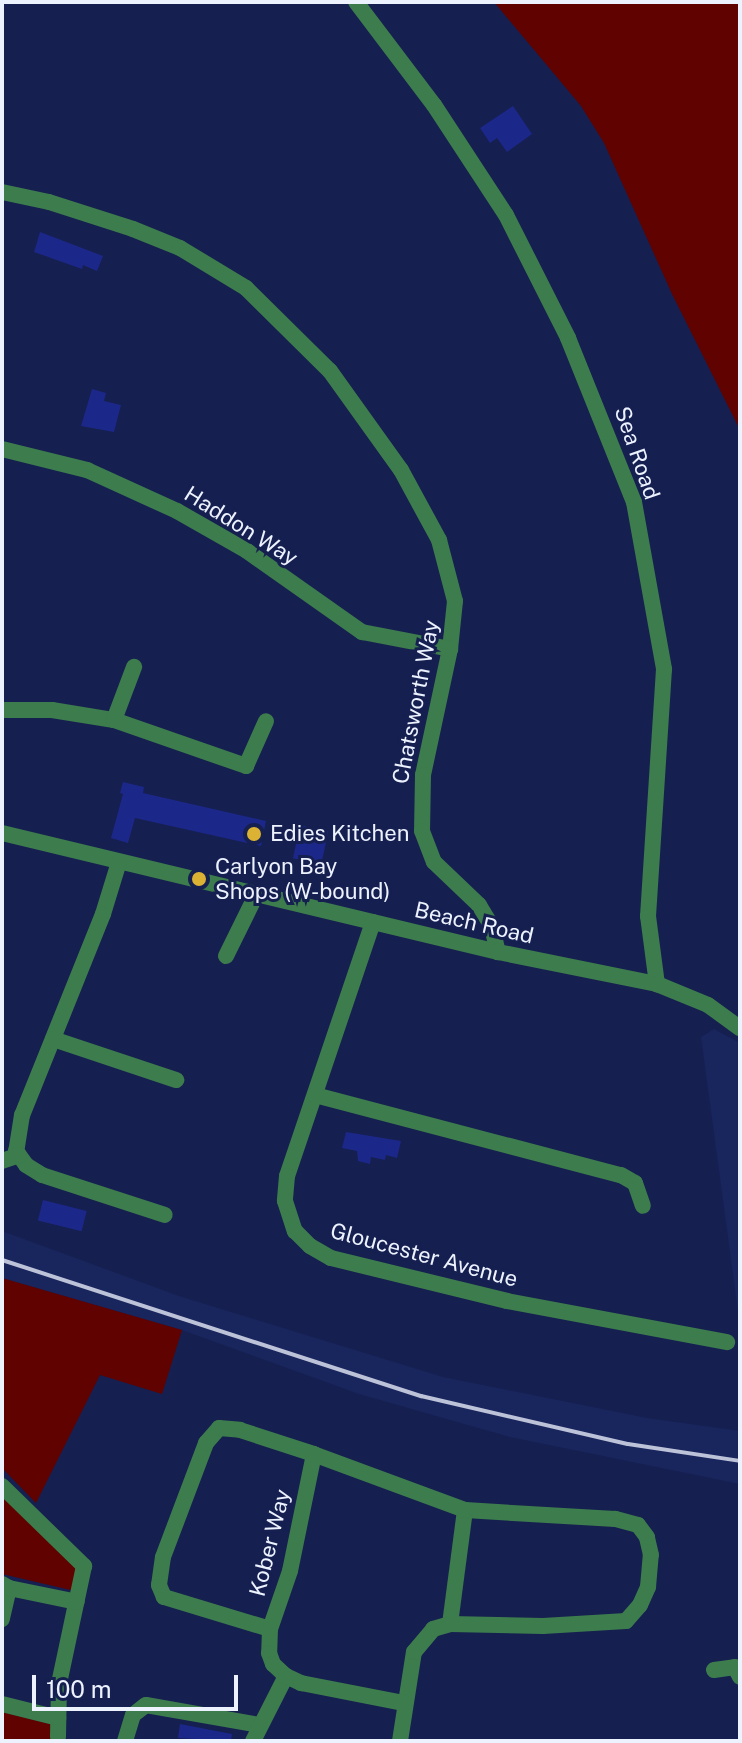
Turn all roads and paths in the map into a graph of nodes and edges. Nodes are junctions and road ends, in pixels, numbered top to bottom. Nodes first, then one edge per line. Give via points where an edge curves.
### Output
1 (356, 2) edge
2 (2, 192) edge
3 (2, 449) edge
4 (450, 649) junction
5 (134, 667) dead end
6 (2, 710) edge
7 (114, 720) junction
8 (266, 721) dead end
9 (2, 833) edge
10 (119, 862) junction
11 (256, 895) junction
12 (373, 922) junction
13 (498, 952) junction
14 (226, 956) dead end
15 (657, 984) junction
16 (740, 1028) edge
17 (53, 1039) junction
18 (176, 1080) dead end
19 (315, 1095) junction
20 (19, 1155) junction
21 (2, 1161) edge
22 (643, 1206) dead end
23 (165, 1215) dead end
24 (727, 1342) dead end
25 (314, 1454) junction
26 (2, 1486) edge
27 (465, 1510) junction
28 (5, 1586) edge
29 (77, 1602) junction
30 (2, 1619) edge
31 (450, 1624) junction
32 (270, 1629) junction
33 (714, 1670) dead end
34 (286, 1676) junction
35 (740, 1677) edge
36 (404, 1703) junction
37 (2, 1704) edge
38 (63, 1720) junction
39 (256, 1733) edge
40 (57, 1739) edge
41 (125, 1741) edge
42 (400, 1741) edge

1 - 15 street, Sea Road via 434,105 506,215 593,395 634,502 664,669 648,916
2 - 4 street, Chatsworth Way via 93,214 180,248 246,288 288,326 370,423 429,519 453,585
3 - 4 street, Haddon Way via 87,470 177,511 247,551 362,632
4 - 13 street, Chatsworth Way via 423,775 422,831 434,862 479,905
5 - 7 street
6 - 7 street via 52,710
7 - 8 street via 246,766
9 - 10 street, Beach Road
10 - 11 street, Beach Road
10 - 17 street
11 - 12 street, Beach Road
11 - 14 street
12 - 13 street, Beach Road
12 - 19 street, Gloucester Avenue
13 - 15 street, Beach Road
15 - 16 street, Beach Road via 708,1005
17 - 18 street
17 - 20 street via 16,1134
19 - 22 street via 621,1175 635,1183
19 - 24 street, Gloucester Avenue via 285,1189 288,1217 310,1246 331,1258 507,1301
20 - 21 street
20 - 23 street via 42,1175
25 - 27 street
25 - 32 street, Kober Way via 290,1571
25 - 32 street via 219,1428 206,1443 163,1557 159,1585 164,1597
26 - 29 street via 84,1566
27 - 31 street
27 - 31 street via 638,1525 651,1555 648,1587 626,1621
28 - 29 street
28 - 30 street
29 - 38 street via 59,1684
31 - 36 street via 433,1629 414,1652
32 - 34 street, Kober Way via 269,1653
33 - 35 street via 735,1667
34 - 36 street via 349,1695
34 - 39 street
36 - 42 street
37 - 38 street
38 - 40 street
39 - 41 street via 146,1705 133,1715

